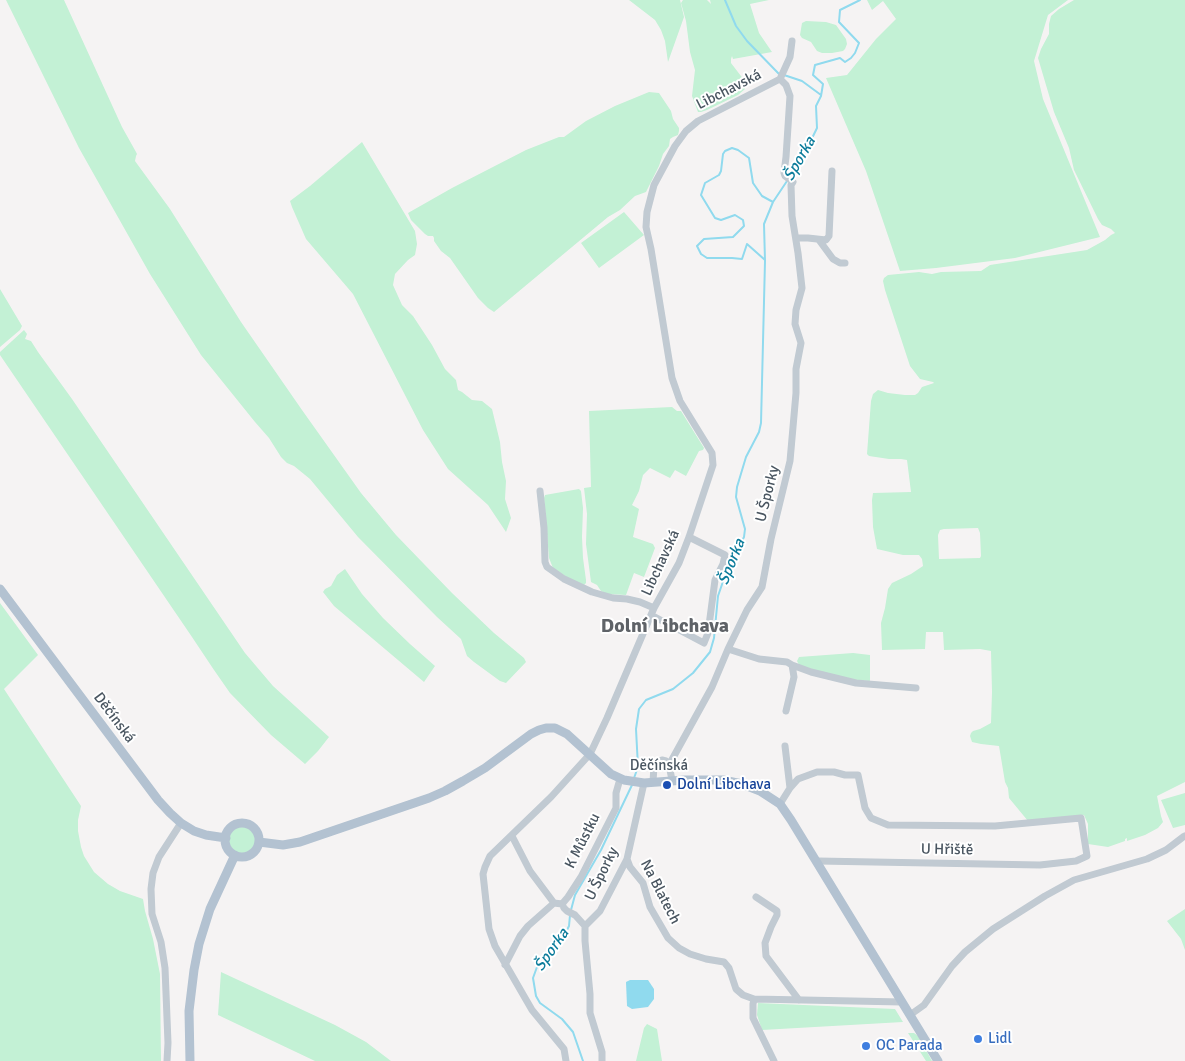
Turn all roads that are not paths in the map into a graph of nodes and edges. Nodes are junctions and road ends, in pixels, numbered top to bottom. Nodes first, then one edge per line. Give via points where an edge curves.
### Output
1 (792, 41) dead end
2 (782, 76) junction
3 (832, 171) dead end
4 (796, 238) junction
5 (818, 240) junction
6 (845, 263) dead end
7 (540, 491) dead end
8 (689, 537) junction
9 (0, 588) edge
10 (653, 611) junction
11 (728, 649) junction
12 (792, 665) junction
13 (916, 688) dead end
14 (786, 710) dead end
15 (785, 746) dead end
16 (590, 754) junction
17 (669, 765) junction
18 (624, 780) junction
19 (672, 780) junction
20 (646, 782) junction
21 (790, 788) junction
22 (780, 804) junction
23 (181, 823) junction
24 (512, 836) junction
25 (1185, 836) edge
26 (226, 838) junction
27 (259, 842) junction
28 (235, 855) junction
29 (628, 859) junction
30 (818, 861) junction
31 (756, 897) dead end
32 (554, 903) junction
33 (562, 904) junction
34 (585, 926) junction
35 (505, 965) junction
36 (799, 1000) junction
37 (754, 1001) junction
38 (902, 1002) junction
39 (910, 1015) junction
40 (167, 1061) edge
41 (190, 1061) edge
42 (566, 1061) edge
43 (602, 1061) edge
44 (774, 1061) edge
45 (938, 1061) edge

1 - 2 street
2 - 4 street, U Šporky via 790,96 784,176 793,182 792,216
2 - 8 street, Libchavská via 698,120 686,130 654,185 647,212 646,227 672,378 680,401 713,458
3 - 5 street via 829,236 826,240
4 - 5 street
4 - 11 street, U Šporky via 802,288 795,324 801,343 796,368 790,461 762,587
5 - 6 street via 833,259
7 - 10 street via 547,567 592,592 640,602
8 - 10 street, Libchavská
8 - 10 street via 725,555 715,580 704,643
9 - 23 main road, Děčínská via 158,800
10 - 16 street, Libchavská
11 - 12 street
11 - 17 street, U Šporky via 712,687
12 - 13 street via 856,683
12 - 14 street via 794,677
15 - 21 street
16 - 18 main road, Děčínská via 607,771
16 - 24 street, Libchavská
16 - 27 main road, Děčínská via 570,736 550,727 539,730 445,791 300,842
17 - 19 street
17 - 20 street, U Šporky via 662,760 656,762
18 - 20 main road, Děčínská
18 - 33 street, K Můstku via 616,793 616,808 581,877
19 - 20 main road, Děčínská
19 - 22 main road, Děčínská via 723,780 742,784
20 - 29 street, U Šporky
21 - 22 street
21 - 30 street, U Hřiště via 798,779 817,772 858,776 865,808 871,818 888,825 995,826 1081,818 1087,856 1040,865
22 - 30 main road, Děčínská
23 - 26 main road, Děčínská via 206,835
23 - 40 street via 159,857 151,889 151,906 166,981
24 - 32 street via 530,871
24 - 35 street, Libchavská via 490,856 483,874 489,929
25 - 39 street via 1147,859 1074,880 993,929 965,952 924,1005
26 - 27 main road via 233,826 243,824 256,830
26 - 28 main road via 227,848
27 - 28 main road via 255,852 249,856
28 - 41 main road via 210,909 199,944 189,1011
29 - 34 street, U Šporky via 600,911
29 - 37 street, Na Blatech via 630,867 643,883 650,907 668,938 690,954 724,962 736,989
30 - 38 main road, Děčínská
31 - 36 street via 777,911 764,943 766,956
32 - 33 street
32 - 35 street via 520,936
33 - 34 street
34 - 43 street via 590,1013
35 - 42 street, Libchavská via 532,1010 564,1049
36 - 37 street
36 - 38 street
37 - 44 street via 753,1018
38 - 39 main road, Děčínská
39 - 45 main road, Děčínská

